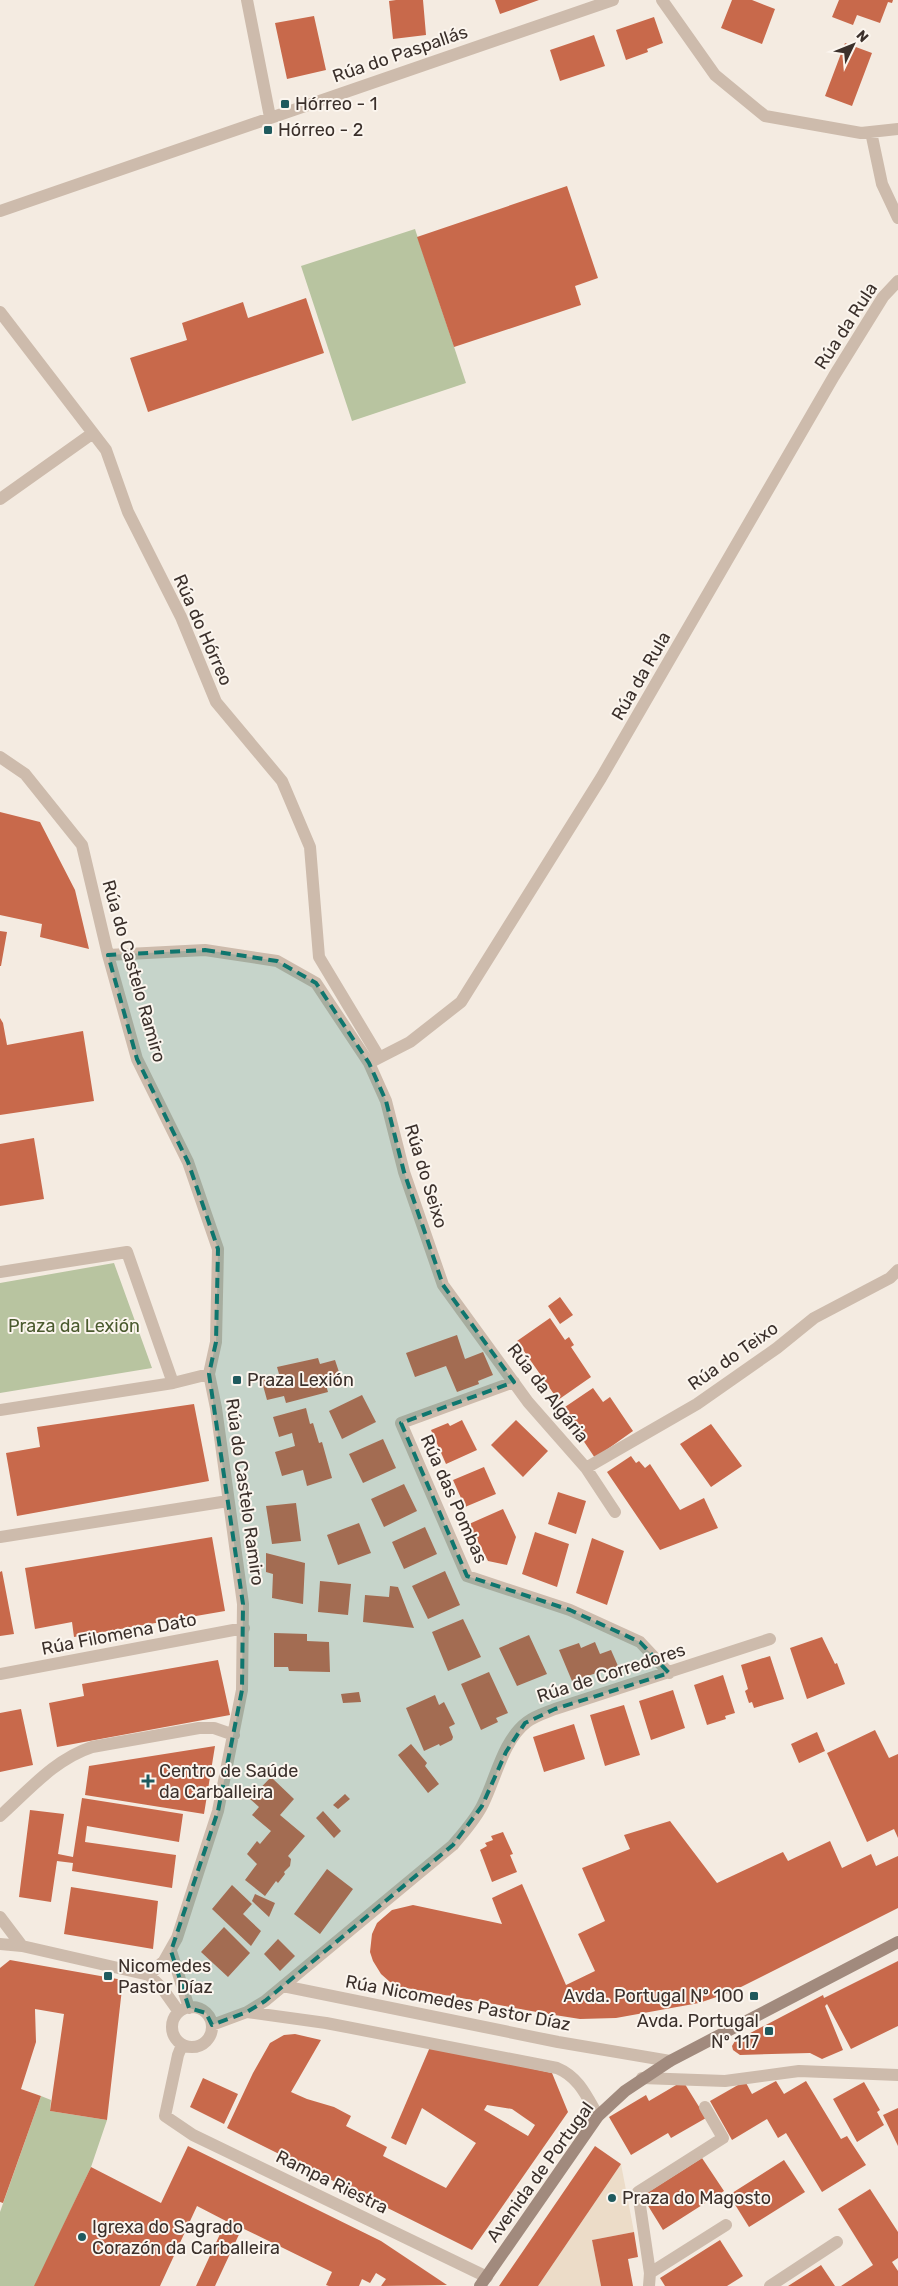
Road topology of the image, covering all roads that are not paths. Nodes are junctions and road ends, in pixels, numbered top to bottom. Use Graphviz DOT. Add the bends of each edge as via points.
graph roads {
  1 [pos="247,0"];
  2 [pos="613,0"];
  3 [pos="662,0"];
  4 [pos="270,117"];
  5 [pos="898,129"];
  6 [pos="871,132"];
  7 [pos="0,211"];
  8 [pos="898,218"];
  9 [pos="898,281"];
  10 [pos="0,312"];
  11 [pos="93,433"];
  12 [pos="0,499"];
  13 [pos="0,757"];
  14 [pos="108,955"];
  15 [pos="330,976"];
  16 [pos="374,1060"];
  17 [pos="898,1270"];
  18 [pos="0,1272"];
  19 [pos="453,1298"];
  20 [pos="209,1374"];
  21 [pos="514,1382"];
  22 [pos="173,1383"];
  23 [pos="0,1410"];
  24 [pos="586,1468"];
  25 [pos="228,1501"];
  26 [pos="615,1512"];
  27 [pos="0,1537"];
  28 [pos="244,1628"];
  29 [pos="770,1639"];
  30 [pos="669,1673"];
  31 [pos="0,1674"];
  32 [pos="234,1735"];
  33 [pos="0,1816"];
  34 [pos="0,1917"];
  35 [pos="898,1942"];
  36 [pos="0,1944"];
  37 [pos="22,1946"];
  38 [pos="171,1951"];
  39 [pos="149,1975"];
  40 [pos="283,1986"];
  41 [pos="184,2010"];
  42 [pos="247,2012"];
  43 [pos="212,2025"];
  44 [pos="182,2045"];
  45 [pos="670,2061"];
  46 [pos="898,2075"];
  47 [pos="642,2078"];
  48 [pos="705,2107"];
  49 [pos="598,2116"];
  50 [pos="726,2226"];
  51 [pos="837,2242"];
  52 [pos="650,2272"];
  53 [pos="484,2281"];
  54 [pos="649,2286"];
  55 [pos="770,2286"];
  1 -- 4 [label="street"];
  2 -- 4 [label="street, Rúa do Paspallás"];
  3 -- 6 [label="street" via="715,75 765,116"];
  4 -- 7 [label="street, Rúa do Paspallás"];
  5 -- 6 [label="street"];
  6 -- 8 [label="street" via="882,184"];
  9 -- 16 [label="street, Rúa da Rula" via="883,297 834,376 601,778 461,1002 410,1042"];
  10 -- 11 [label="street, Rúa do Hórreo"];
  11 -- 12 [label="street"];
  11 -- 15 [label="street, Rúa do Hórreo" via="106,450 128,512 181,617 216,702 282,781 310,846 319,956"];
  13 -- 14 [label="street, Rúa do Castelo Ramiro" via="25,774 82,845"];
  14 -- 16 [label="street, Rúa do Seixo" via="205,950 277,961 316,983"];
  14 -- 20 [label="street, Rúa do Castelo Ramiro" via="138,1059 188,1162 218,1249 216,1342"];
  15 -- 16 [label="street, Rúa do Seixo"];
  16 -- 19 [label="street, Rúa do Seixo" via="404,1172 443,1286"];
  17 -- 24 [label="street, Rúa do Teixo" via="890,1278 814,1318 697,1404"];
  18 -- 22 [label="street" via="127,1252"];
  19 -- 21 [label="street, Rúa da Algária"];
  20 -- 22 [label="street"];
  20 -- 25 [label="street, Rúa do Castelo Ramiro"];
  21 -- 24 [label="street, Rúa da Algária"];
  21 -- 30 [label="street, Rúa das Pombas" via="401,1423 467,1576 570,1610 640,1642"];
  22 -- 23 [label="street"];
  24 -- 26 [label="street, Rúa da Algária"];
  25 -- 27 [label="street"];
  25 -- 28 [label="street, Rúa do Castelo Ramiro"];
  28 -- 31 [label="street, Rúa Filomena Dato"];
  28 -- 32 [label="street, Rúa do Castelo Ramiro" via="242,1690"];
  29 -- 30 [label="street, Rúa de Corredores"];
  30 -- 40 [label="street, Rúa de Corredores" via="548,1711 525,1723 516,1732 482,1806 453,1845"];
  32 -- 33 [label="street" via="214,1728 200,1728 77,1752 63,1760"];
  32 -- 38 [label="street, Rúa do Castelo Ramiro" via="218,1811"];
  34 -- 37 [label="street"];
  35 -- 45 [label="street, Avenida de Portugal"];
  36 -- 37 [label="street"];
  37 -- 39 [label="street"];
  38 -- 39 [label="street"];
  38 -- 41 [label="street"];
  39 -- 41 [label="street"];
  40 -- 42 [label="street"];
  40 -- 45 [label="street, Rúa Nicomedes Pastor Díaz" via="558,2042"];
  41 -- 43 [label="street" via="195,2008 206,2013"];
  41 -- 44 [label="street" via="172,2023 174,2036"];
  42 -- 43 [label="street"];
  42 -- 49 [label="street" via="326,2022 557,2068 568,2072 579,2083"];
  43 -- 44 [label="street" via="206,2042 194,2047"];
  44 -- 53 [label="street, Rampa Riestra" via="165,2116 193,2135"];
  45 -- 47 [label="street, Avenida de Portugal"];
  46 -- 47 [label="street" via="799,2072 725,2081"];
  47 -- 49 [label="street, Avenida de Portugal"];
  48 -- 52 [label="street" via="723,2138 638,2192"];
  49 -- 53 [label="street, Avenida de Portugal"];
  50 -- 52 [label="street"];
  51 -- 55 [label="street"];
  52 -- 54 [label="street"];
}
